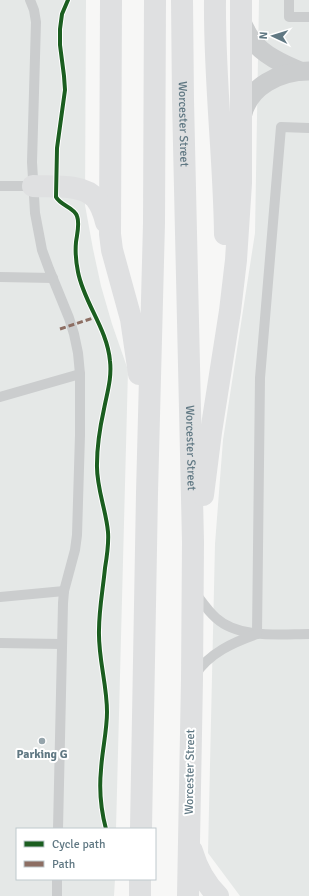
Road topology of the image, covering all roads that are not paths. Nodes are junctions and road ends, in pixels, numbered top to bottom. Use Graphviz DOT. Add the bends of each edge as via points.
graph roads {
  1 [pos="30,0"];
  2 [pos="111,0"];
  3 [pos="155,0"];
  4 [pos="182,0"];
  5 [pos="215,0"];
  6 [pos="289,0"];
  7 [pos="241,10"];
  8 [pos="309,17"];
  9 [pos="304,71"];
  10 [pos="241,122"];
  11 [pos="309,128"];
  12 [pos="0,186"];
  13 [pos="33,186"];
  14 [pos="112,250"];
  15 [pos="0,277"];
  16 [pos="53,278"];
  17 [pos="80,374"];
  18 [pos="220,377"];
  19 [pos="0,397"];
  20 [pos="146,493"];
  21 [pos="192,588"];
  22 [pos="64,591"];
  23 [pos="0,597"];
  24 [pos="257,634"];
  25 [pos="309,634"];
  26 [pos="0,643"];
  27 [pos="62,644"];
  28 [pos="192,679"];
  29 [pos="58,828"];
  30 [pos="141,828"];
  31 [pos="189,834"];
  32 [pos="57,880"];
  33 [pos="57,896"];
  34 [pos="188,896"];
  35 [pos="218,896"];
  1 -- 13 [label="lane" via="36,22"];
  2 -- 14 [label="highway" via="109,217"];
  3 -- 20 [label="highway" via="154,223"];
  4 -- 21 [label="highway, Worcester Street"];
  5 -- 18 [label="highway" via="225,253"];
  6 -- 8 [label="lane" via="289,17"];
  7 -- 9 [label="street" via="252,40 262,50 280,62"];
  7 -- 10 [label="highway"];
  9 -- 10 [label="street" via="282,76 259,88 246,103"];
  10 -- 18 [label="highway" via="241,183 236,260"];
  11 -- 24 [label="lane" via="281,127 260,372"];
  12 -- 13 [label="lane"];
  13 -- 14 [label="highway" via="76,188 92,194 103,211"];
  13 -- 16 [label="lane" via="40,241"];
  14 -- 20 [label="highway" via="136,348 143,404"];
  15 -- 16 [label="lane"];
  16 -- 17 [label="lane" via="72,330"];
  17 -- 19 [label="lane"];
  17 -- 22 [label="lane" via="77,535"];
  18 -- 21 [label="highway"];
  20 -- 30 [label="highway"];
  21 -- 24 [label="lane" via="208,610 221,622"];
  21 -- 28 [label="highway, Worcester Street"];
  22 -- 23 [label="lane"];
  22 -- 27 [label="lane"];
  24 -- 25 [label="lane"];
  24 -- 28 [label="lane" via="211,657"];
  26 -- 27 [label="lane"];
  27 -- 29 [label="lane"];
  28 -- 31 [label="highway, Worcester Street"];
  31 -- 34 [label="highway, Worcester Street"];
  31 -- 35 [label="highway" via="200,872"];
  32 -- 33 [label="lane"];
}
